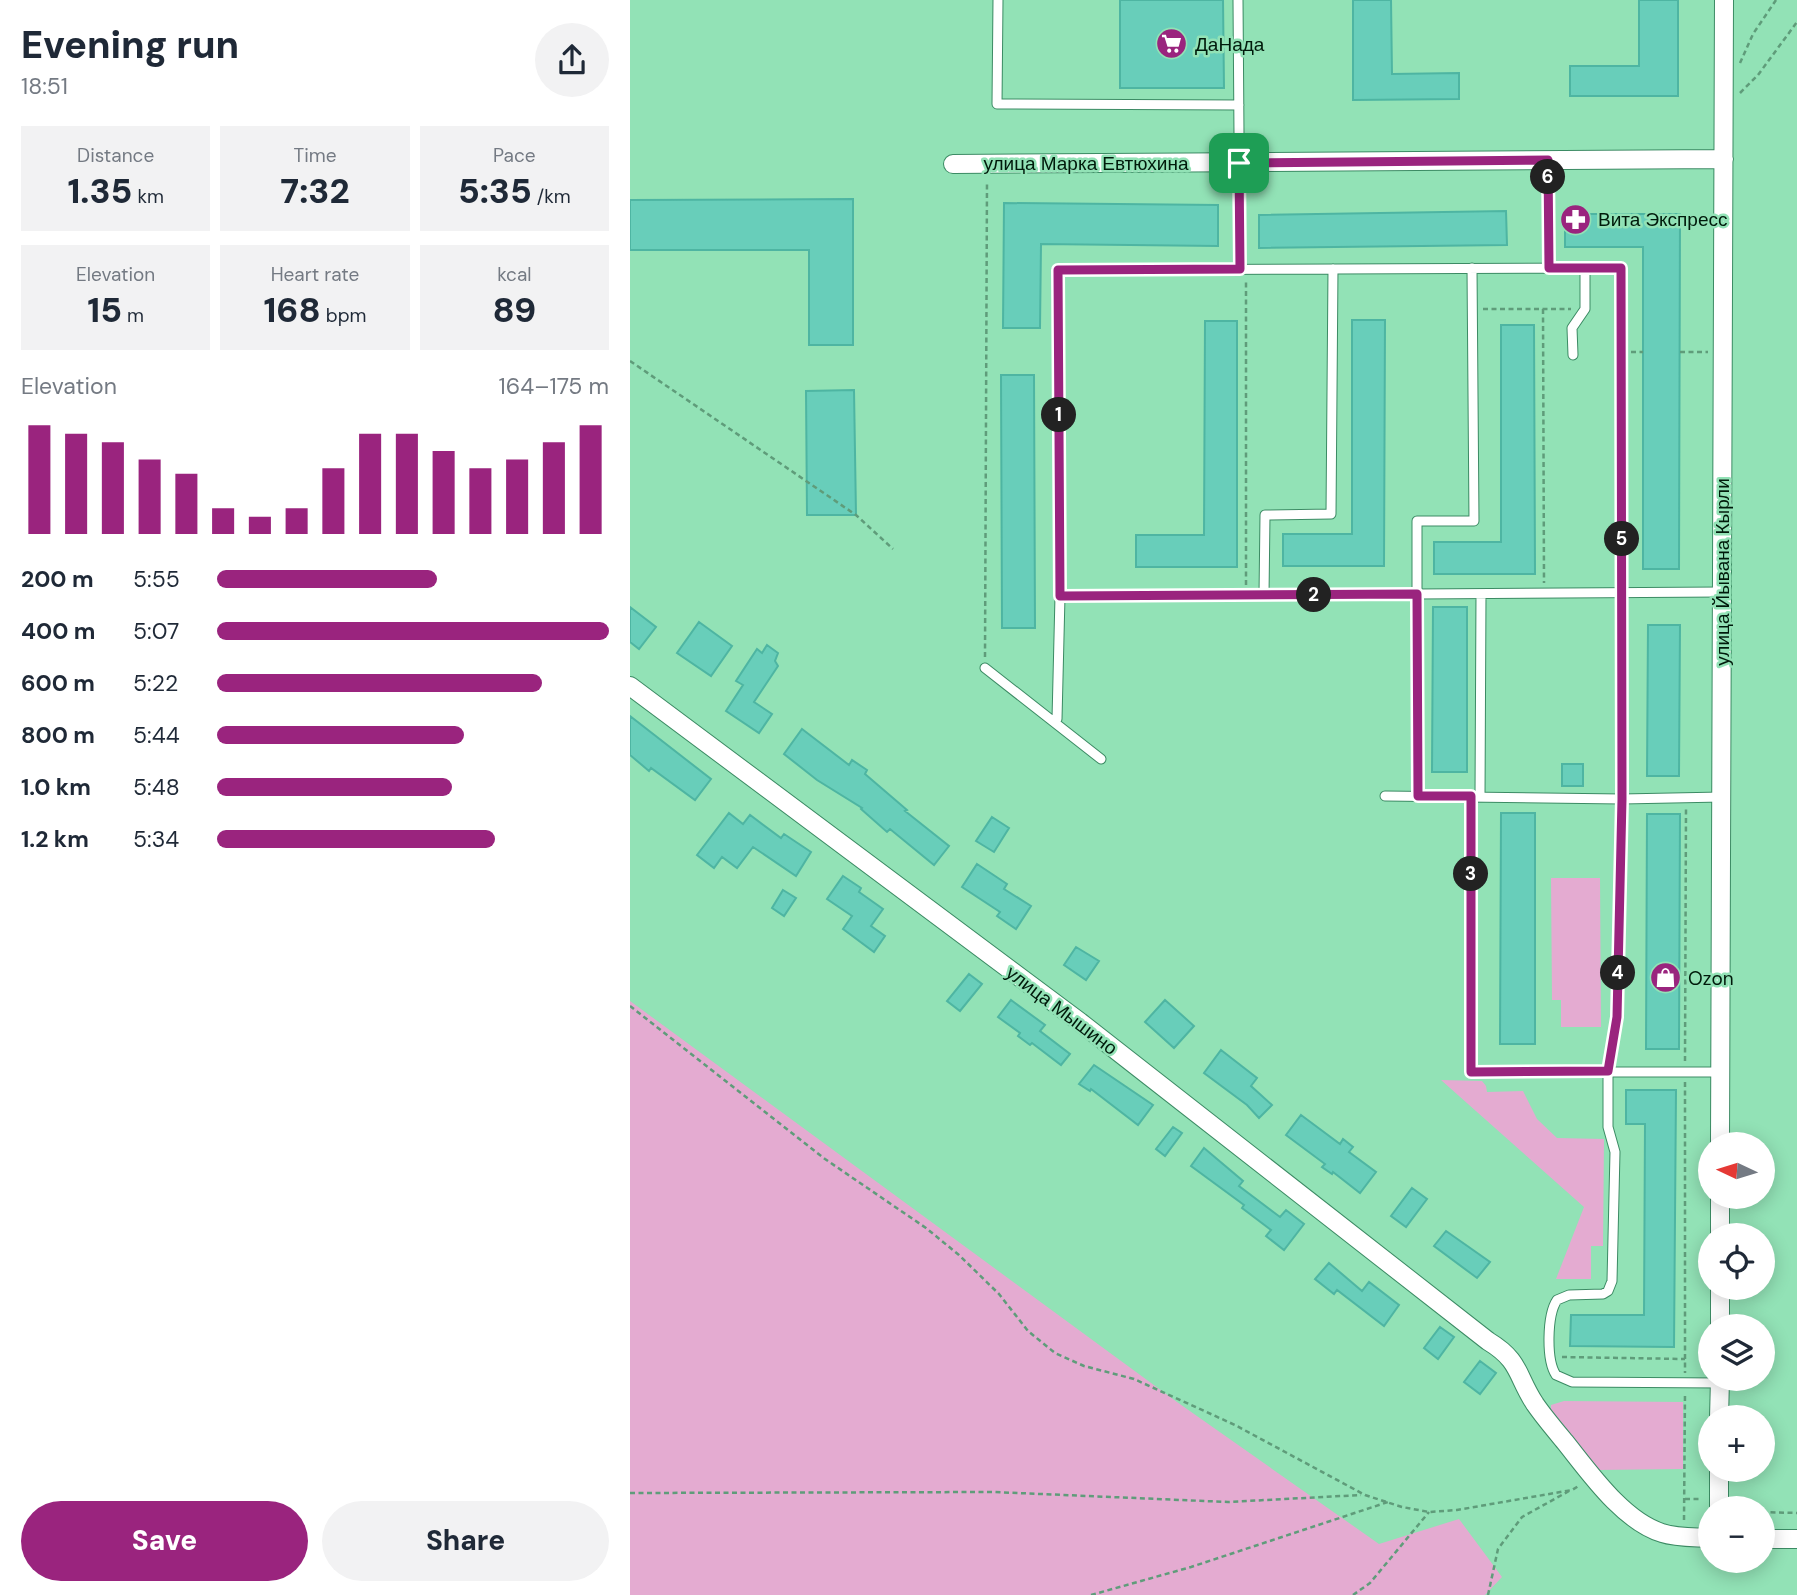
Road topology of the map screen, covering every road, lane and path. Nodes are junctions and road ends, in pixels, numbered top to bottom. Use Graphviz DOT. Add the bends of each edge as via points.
graph roads {
  1 [pos="998,0"];
  2 [pos="1238,0"];
  3 [pos="1724,0"];
  4 [pos="1776,0"];
  5 [pos="1797,22"];
  6 [pos="1737,68"];
  7 [pos="1738,95"];
  8 [pos="1239,106"];
  9 [pos="1724,159"];
  10 [pos="1548,160"];
  11 [pos="1239,163"];
  12 [pos="953,164"];
  13 [pos="987,164"];
  14 [pos="1472,268"];
  15 [pos="1549,268"];
  16 [pos="1585,268"];
  17 [pos="1243,269"];
  18 [pos="1333,269"];
  19 [pos="1473,309"];
  20 [pos="1543,309"];
  21 [pos="1585,309"];
  22 [pos="1680,352"];
  23 [pos="1723,352"];
  24 [pos="1573,355"];
  25 [pos="630,361"];
  26 [pos="893,549"];
  27 [pos="1722,592"];
  28 [pos="1544,593"];
  29 [pos="1622,593"];
  30 [pos="1417,594"];
  31 [pos="1481,594"];
  32 [pos="1246,595"];
  33 [pos="1264,595"];
  34 [pos="1060,596"];
  35 [pos="985,668"];
  36 [pos="630,686"];
  37 [pos="1057,719"];
  38 [pos="1101,759"];
  39 [pos="1385,796"];
  40 [pos="1418,796"];
  41 [pos="1476,796"];
  42 [pos="1722,797"];
  43 [pos="1686,798"];
  44 [pos="1622,799"];
  45 [pos="630,1006"];
  46 [pos="1608,1071"];
  47 [pos="1685,1071"];
  48 [pos="1721,1072"];
  49 [pos="1720,1132"];
  50 [pos="1550,1357"];
  51 [pos="1685,1359"];
  52 [pos="1698,1382"];
  53 [pos="1685,1383"];
  54 [pos="1594,1478"];
  55 [pos="1572,1490"];
  56 [pos="630,1493"];
  57 [pos="1365,1494"];
  58 [pos="1388,1503"];
  59 [pos="1429,1512"];
  60 [pos="1775,1512"];
  61 [pos="1797,1513"];
  62 [pos="1684,1537"];
  63 [pos="1698,1538"];
  64 [pos="1775,1539"];
  65 [pos="1797,1539"];
  66 [pos="1091,1595"];
  67 [pos="1353,1595"];
  68 [pos="1488,1595"];
  1 -- 8 [label="lane" via="997,104"];
  2 -- 8 [label="lane"];
  3 -- 9 [label="street, улица Йывана Кырли"];
  4 -- 6 [label="path"];
  5 -- 7 [label="path"];
  8 -- 11 [label="lane"];
  9 -- 10 [label="street, улица Марка Евтюхина"];
  9 -- 23 [label="street, улица Йывана Кырли"];
  10 -- 11 [label="street, улица Марка Евтюхина"];
  10 -- 15 [label="lane"];
  11 -- 13 [label="street, улица Марка Евтюхина"];
  11 -- 17 [label="lane"];
  12 -- 13 [label="street, улица Марка Евтюхина"];
  13 -- 35 [label="path"];
  14 -- 15 [label="lane"];
  14 -- 18 [label="lane"];
  14 -- 19 [label="lane"];
  15 -- 16 [label="lane"];
  16 -- 21 [label="lane"];
  16 -- 29 [label="lane" via="1621,268"];
  17 -- 18 [label="lane"];
  17 -- 32 [label="path"];
  17 -- 34 [label="lane" via="1058,270"];
  18 -- 33 [label="lane" via="1331,514 1265,515"];
  19 -- 20 [label="path"];
  19 -- 30 [label="lane" via="1474,521 1417,522"];
  20 -- 21 [label="path"];
  20 -- 28 [label="path"];
  21 -- 24 [label="lane" via="1572,328"];
  22 -- 23 [label="path"];
  23 -- 27 [label="street, улица Йывана Кырли"];
  25 -- 26 [label="path" via="856,515"];
  27 -- 29 [label="lane"];
  27 -- 42 [label="street, улица Йывана Кырли"];
  28 -- 29 [label="lane"];
  28 -- 31 [label="lane"];
  29 -- 44 [label="lane"];
  30 -- 31 [label="lane"];
  30 -- 33 [label="lane"];
  30 -- 40 [label="path"];
  31 -- 41 [label="lane"];
  32 -- 33 [label="lane"];
  32 -- 34 [label="lane"];
  34 -- 37 [label="lane"];
  35 -- 38 [label="lane"];
  36 -- 54 [label="street, улица Мышино" via="1080,1022 1509,1355 1535,1404"];
  39 -- 40 [label="lane"];
  40 -- 41 [label="lane"];
  41 -- 44 [label="lane"];
  41 -- 46 [label="lane" via="1471,1072"];
  42 -- 43 [label="lane"];
  42 -- 48 [label="street, улица Йывана Кырли"];
  43 -- 44 [label="lane"];
  43 -- 47 [label="path"];
  44 -- 46 [label="lane" via="1617,1017"];
  45 -- 57 [label="path" via="825,1159 926,1228 1055,1353 1134,1379 1235,1425"];
  46 -- 47 [label="lane"];
  46 -- 50 [label="lane" via="1608,1127 1615,1152 1612,1281 1603,1294 1569,1295 1558,1300 1551,1313"];
  47 -- 48 [label="lane"];
  47 -- 51 [label="path"];
  48 -- 49 [label="street, улица Йывана Кырли"];
  50 -- 51 [label="path"];
  50 -- 53 [label="lane" via="1553,1370 1567,1381"];
  51 -- 53 [label="path"];
  52 -- 53 [label="lane"];
  53 -- 62 [label="path"];
  54 -- 55 [label="path"];
  54 -- 62 [label="street, улица Мышино" via="1636,1519 1660,1533"];
  55 -- 59 [label="path"];
  55 -- 68 [label="path" via="1522,1517 1498,1549"];
  56 -- 57 [label="path" via="994,1492 1228,1503"];
  57 -- 58 [label="path"];
  58 -- 59 [label="path"];
  58 -- 66 [label="path"];
  59 -- 67 [label="path" via="1370,1584"];
  60 -- 61 [label="path"];
  62 -- 63 [label="street, улица Мышино"];
  64 -- 65 [label="street"];
}
